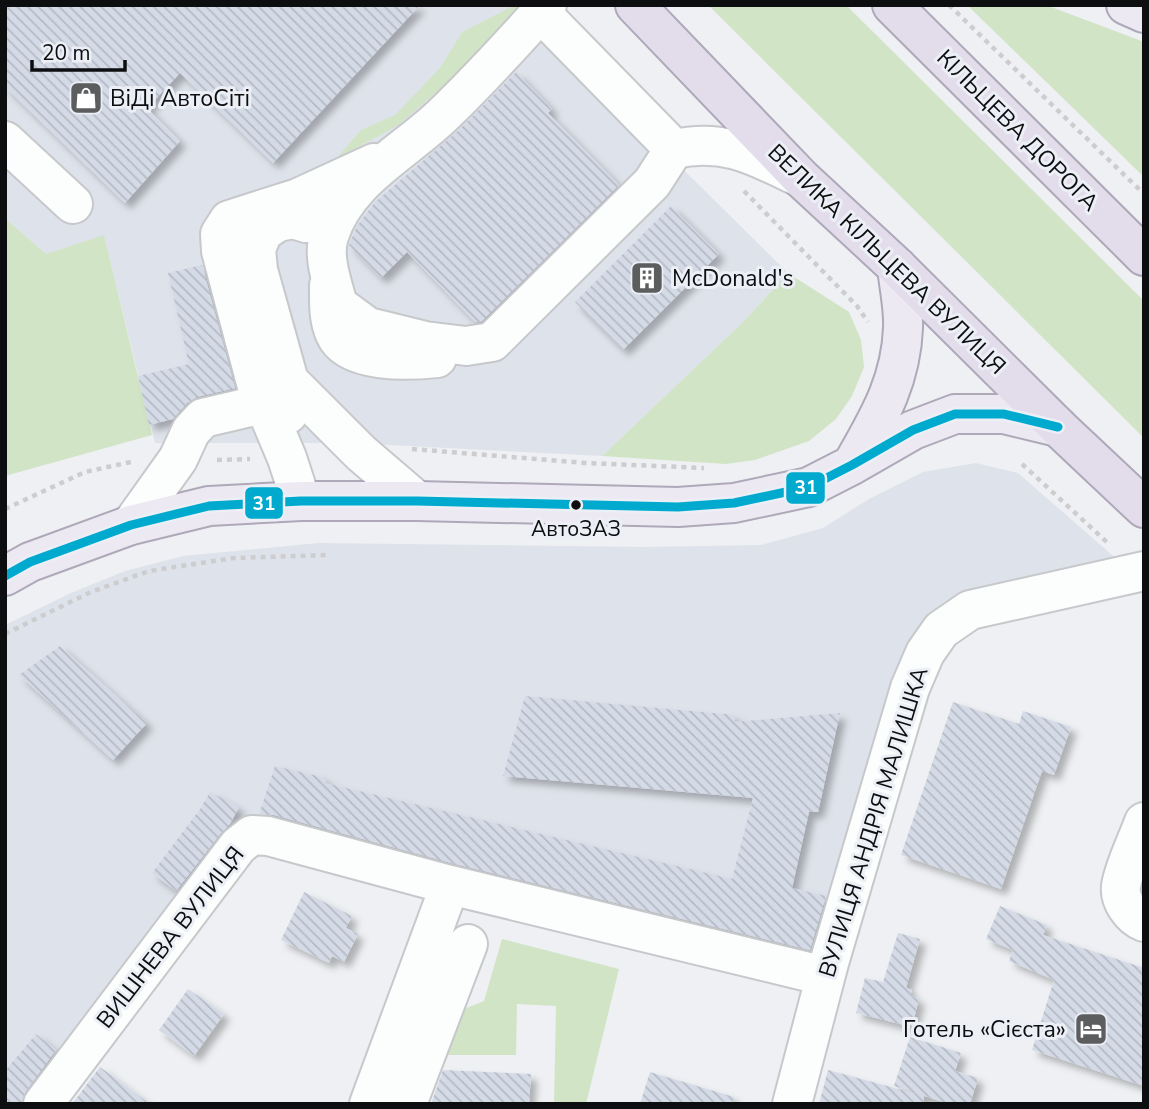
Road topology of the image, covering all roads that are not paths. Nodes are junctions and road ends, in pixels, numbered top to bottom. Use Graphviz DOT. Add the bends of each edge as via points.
graph roads {
  1 [pos="635,5"];
  2 [pos="892,5"];
  3 [pos="1126,5"];
  4 [pos="544,9"];
  5 [pos="1144,13"];
  6 [pos="5,141"];
  7 [pos="411,143"];
  8 [pos="674,149"];
  9 [pos="802,178"];
  10 [pos="73,204"];
  11 [pos="328,250"];
  12 [pos="1144,256"];
  13 [pos="897,267"];
  14 [pos="260,398"];
  15 [pos="1058,427"];
  16 [pos="344,441"];
  17 [pos="852,466"];
  18 [pos="301,501"];
  19 [pos="417,501"];
  20 [pos="1144,508"];
  21 [pos="131,525"];
  22 [pos="1130,561"];
  23 [pos="5,576"];
  24 [pos="1144,822"];
  25 [pos="450,885"];
  26 [pos="1144,922"];
  27 [pos="468,944"];
  28 [pos="825,976"];
  29 [pos="388,1103"];
  30 [pos="43,1104"];
  31 [pos="793,1104"];
  1 -- 9 [label="highway, ВЕЛИКА КІЛЬЦЕВА ВУЛИЦЯ"];
  2 -- 12 [label="highway, КІЛЬЦЕВА ДОРОГА"];
  3 -- 5 [label="main road"];
  4 -- 7 [label="street"];
  4 -- 8 [label="street"];
  6 -- 10 [label="street"];
  7 -- 11 [label="street" via="359,184 342,209"];
  7 -- 14 [label="street" via="298,198 229,220 220,234"];
  8 -- 9 [label="street" via="698,144 750,153"];
  8 -- 11 [label="street" via="652,183 492,342 466,346 439,343 368,327 338,305"];
  9 -- 13 [label="highway, ВЕЛИКА КІЛЬЦЕВА ВУЛИЦЯ"];
  11 -- 16 [label="street" via="308,224 293,219 278,222 263,232 256,249 257,270 289,381"];
  13 -- 15 [label="highway, ВЕЛИКА КІЛЬЦЕВА ВУЛИЦЯ"];
  13 -- 17 [label="main road" via="904,326 898,368 889,398"];
  14 -- 16 [label="street" via="281,395"];
  14 -- 18 [label="street"];
  14 -- 21 [label="street" via="200,404 183,427 178,459"];
  15 -- 17 [label="main road" via="1004,414 955,414 913,430"];
  15 -- 20 [label="highway, ВЕЛИКА КІЛЬЦЕВА ВУЛИЦЯ"];
  16 -- 19 [label="street"];
  17 -- 19 [label="main road" via="809,487 734,503 678,507"];
  18 -- 19 [label="main road"];
  18 -- 21 [label="main road" via="209,506"];
  21 -- 23 [label="main road" via="30,562"];
  22 -- 28 [label="street, ВУЛИЦЯ АНДРІЯ МАЛИШКА" via="970,610 941,630 910,688"];
  24 -- 26 [label="street" via="1120,888 1125,905"];
  25 -- 28 [label="street"];
  25 -- 29 [label="street"];
  25 -- 30 [label="street, ВИШНЕВА ВУЛИЦЯ" via="268,835 252,835 238,846"];
  27 -- 29 [label="street"];
  28 -- 31 [label="street, ВУЛИЦЯ АНДРІЯ МАЛИШКА"];
}
